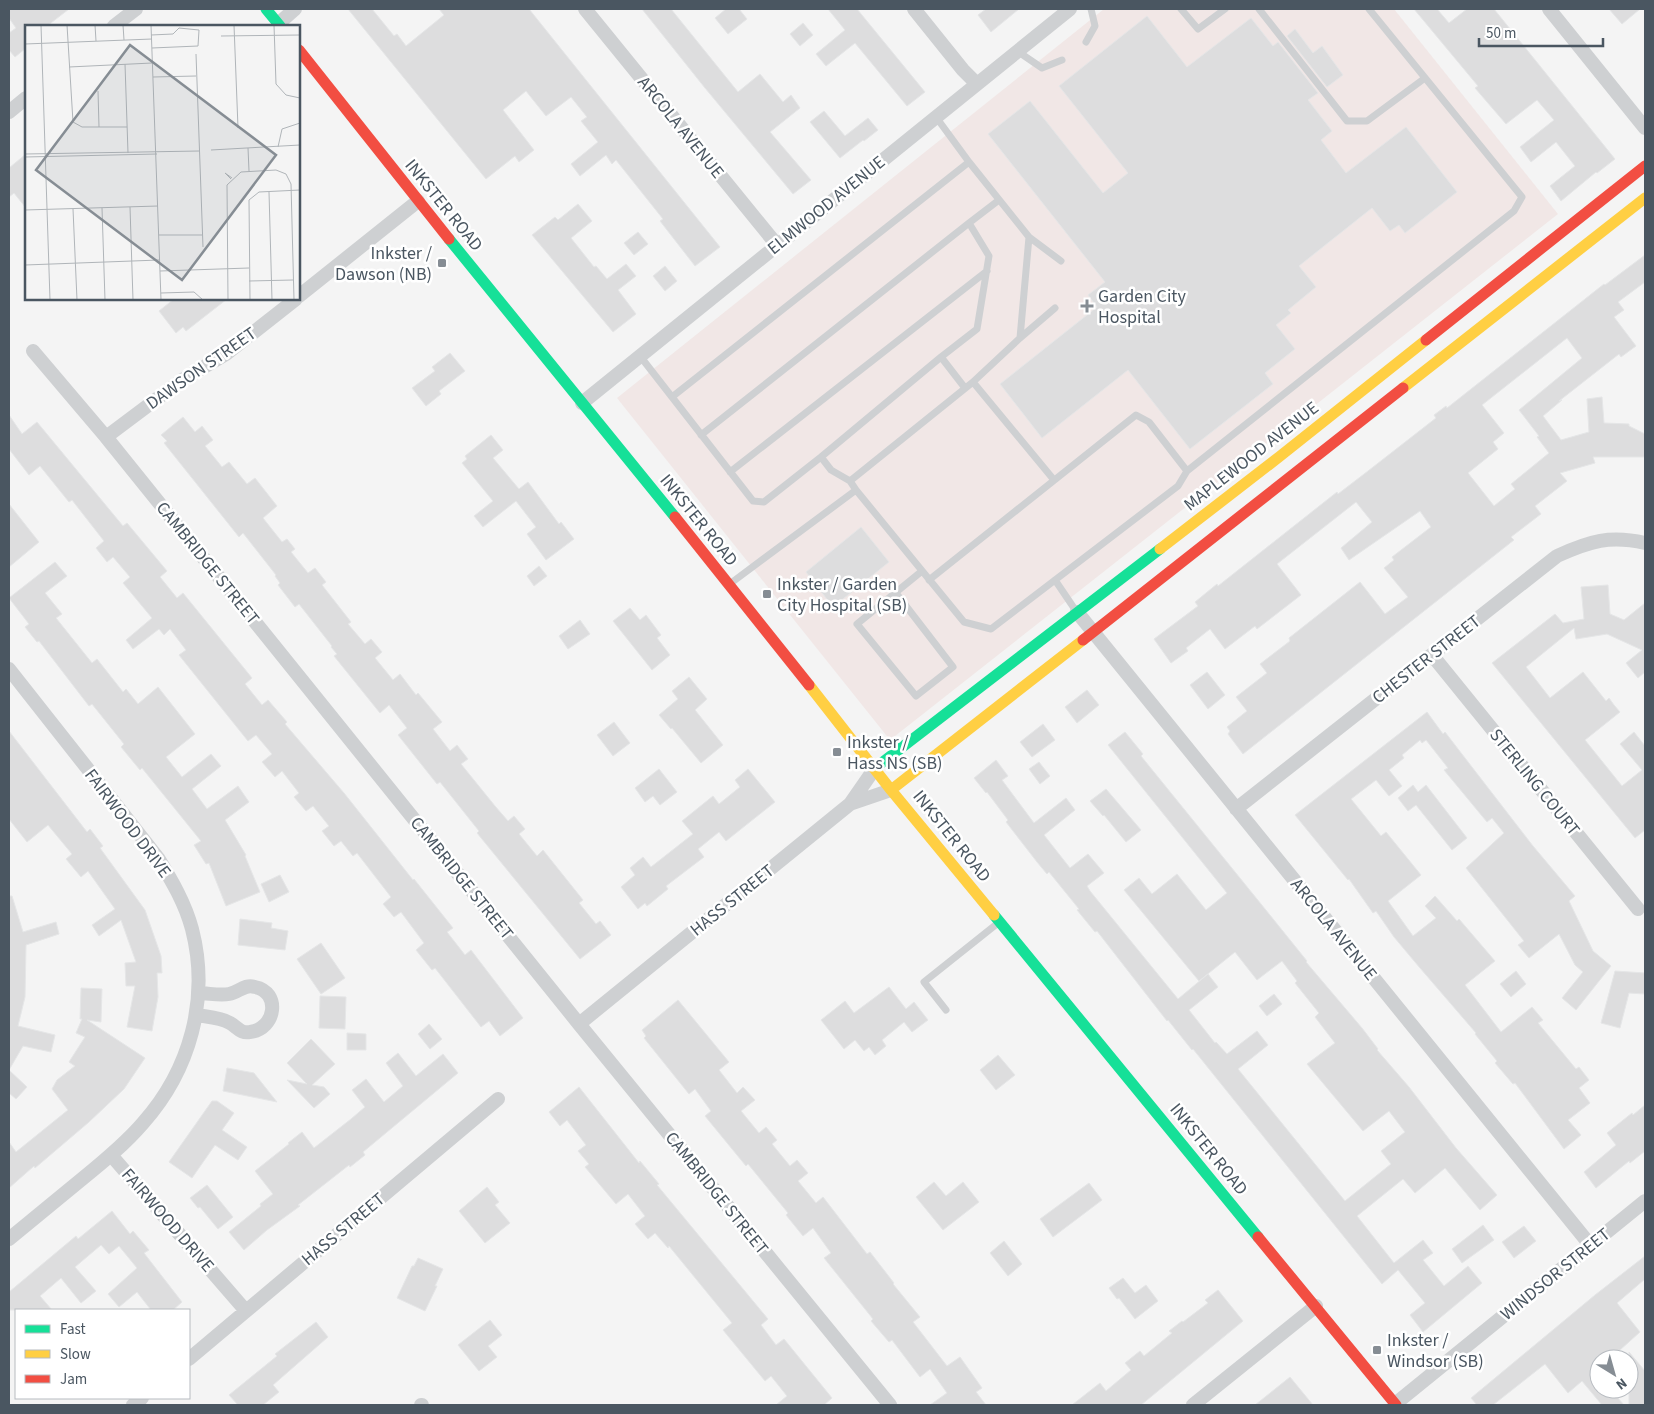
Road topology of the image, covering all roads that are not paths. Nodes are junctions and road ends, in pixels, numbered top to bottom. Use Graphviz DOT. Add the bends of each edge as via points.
graph roads {
  1 [pos="136,9"];
  2 [pos="266,9"];
  3 [pos="295,9"];
  4 [pos="585,9"];
  5 [pos="914,9"];
  6 [pos="1070,9"];
  7 [pos="1091,9"];
  8 [pos="1181,9"];
  9 [pos="1225,9"];
  10 [pos="1260,9"];
  11 [pos="1369,9"];
  12 [pos="1549,9"];
  13 [pos="115,25"];
  14 [pos="279,25"];
  15 [pos="1086,42"];
  16 [pos="300,51"];
  17 [pos="1017,51"];
  18 [pos="1062,60"];
  19 [pos="1425,78"];
  20 [pos="977,84"];
  21 [pos="25,99"];
  22 [pos="9,112"];
  23 [pos="936,116"];
  24 [pos="1645,128"];
  25 [pos="970,162"];
  26 [pos="1645,166"];
  27 [pos="1645,198"];
  28 [pos="999,200"];
  29 [pos="418,201"];
  30 [pos="969,223"];
  31 [pos="1029,237"];
  32 [pos="777,245"];
  33 [pos="1061,260"];
  34 [pos="987,271"];
  35 [pos="300,295"];
  36 [pos="1480,299"];
  37 [pos="295,300"];
  38 [pos="1054,308"];
  39 [pos="1494,316"];
  40 [pos="1020,338"];
  41 [pos="33,351"];
  42 [pos="640,356"];
  43 [pos="941,358"];
  44 [pos="973,382"];
  45 [pos="965,388"];
  46 [pos="672,398"];
  47 [pos="582,403"];
  48 [pos="701,435"];
  49 [pos="106,437"];
  50 [pos="821,457"];
  51 [pos="1279,457"];
  52 [pos="1187,471"];
  53 [pos="730,472"];
  54 [pos="1293,473"];
  55 [pos="1054,480"];
  56 [pos="850,481"];
  57 [pos="856,490"];
  58 [pos="1645,544"];
  59 [pos="922,571"];
  60 [pos="930,580"];
  61 [pos="1055,580"];
  62 [pos="729,584"];
  63 [pos="896,593"];
  64 [pos="1077,612"];
  65 [pos="1092,631"];
  66 [pos="1432,655"];
  67 [pos="9,669"];
  68 [pos="875,768"];
  69 [pos="892,790"];
  70 [pos="850,804"];
  71 [pos="1236,809"];
  72 [pos="1638,909"];
  73 [pos="1000,922"];
  74 [pos="198,993"];
  75 [pos="946,1010"];
  76 [pos="196,1015"];
  77 [pos="579,1024"];
  78 [pos="498,1099"];
  79 [pos="112,1155"];
  80 [pos="1645,1201"];
  81 [pos="9,1239"];
  82 [pos="1591,1246"];
  83 [pos="1316,1306"];
  84 [pos="246,1311"];
  85 [pos="190,1358"];
  86 [pos="890,1405"];
  87 [pos="1193,1405"];
  88 [pos="1396,1405"];
  1 -- 13 [label="street"];
  2 -- 14 [label="street"];
  3 -- 14 [label="street"];
  4 -- 32 [label="street, ARCOLA AVENUE"];
  5 -- 20 [label="street"];
  6 -- 17 [label="street, ELMWOOD AVENUE"];
  7 -- 15 [label="lane" via="1095,26"];
  8 -- 9 [label="lane" via="1198,29"];
  10 -- 19 [label="lane" via="1347,121 1367,121"];
  11 -- 19 [label="lane"];
  12 -- 24 [label="street"];
  16 -- 29 [label="street, INKSTER ROAD"];
  17 -- 18 [label="lane" via="1042,68"];
  17 -- 20 [label="street, ELMWOOD AVENUE"];
  19 -- 52 [label="lane" via="1522,197 1514,211"];
  20 -- 23 [label="street, ELMWOOD AVENUE"];
  21 -- 22 [label="street"];
  23 -- 25 [label="lane"];
  23 -- 32 [label="street, ELMWOOD AVENUE"];
  25 -- 28 [label="lane"];
  25 -- 46 [label="lane"];
  26 -- 36 [label="street, MAPLEWOOD AVENUE"];
  27 -- 39 [label="street"];
  28 -- 30 [label="lane"];
  28 -- 31 [label="lane"];
  29 -- 35 [label="street"];
  29 -- 47 [label="street, INKSTER ROAD"];
  30 -- 34 [label="lane" via="989,256"];
  30 -- 48 [label="lane"];
  31 -- 33 [label="lane"];
  31 -- 40 [label="lane"];
  32 -- 42 [label="street, ELMWOOD AVENUE"];
  34 -- 43 [label="lane" via="977,328"];
  34 -- 53 [label="lane"];
  36 -- 39 [label="street"];
  36 -- 51 [label="street, MAPLEWOOD AVENUE"];
  37 -- 49 [label="street, DAWSON STREET" via="226,354 182,380"];
  38 -- 40 [label="lane"];
  39 -- 54 [label="street"];
  40 -- 44 [label="lane"];
  41 -- 49 [label="street, CAMBRIDGE STREET"];
  42 -- 46 [label="lane"];
  42 -- 47 [label="street, ELMWOOD AVENUE"];
  43 -- 45 [label="lane"];
  43 -- 50 [label="lane"];
  44 -- 45 [label="lane"];
  44 -- 55 [label="lane"];
  45 -- 56 [label="lane"];
  46 -- 48 [label="lane"];
  47 -- 62 [label="street, INKSTER ROAD"];
  48 -- 53 [label="lane"];
  49 -- 77 [label="street, CAMBRIDGE STREET"];
  50 -- 53 [label="lane" via="764,502 753,501"];
  50 -- 56 [label="lane" via="831,470"];
  51 -- 54 [label="street"];
  51 -- 64 [label="street, MAPLEWOOD AVENUE"];
  52 -- 55 [label="lane" via="1149,422 1136,415"];
  52 -- 61 [label="lane" via="1178,486"];
  54 -- 65 [label="street"];
  55 -- 60 [label="lane"];
  56 -- 57 [label="lane"];
  57 -- 59 [label="lane"];
  57 -- 62 [label="lane"];
  58 -- 66 [label="street, CHESTER STREET" via="1616,538 1598,540 1557,556"];
  59 -- 60 [label="lane"];
  59 -- 63 [label="lane"];
  60 -- 61 [label="lane" via="964,622 990,629"];
  61 -- 64 [label="lane"];
  62 -- 68 [label="street, INKSTER ROAD"];
  63 -- 63 [label="lane" via="857,624 916,696 953,667"];
  64 -- 65 [label="street, ARCOLA AVENUE"];
  64 -- 68 [label="street, MAPLEWOOD AVENUE"];
  65 -- 69 [label="street"];
  65 -- 71 [label="street, ARCOLA AVENUE"];
  66 -- 71 [label="street, CHESTER STREET"];
  66 -- 72 [label="street, STERLING COURT"];
  67 -- 74 [label="street, FAIRWOOD DRIVE" via="158,858 176,888 192,930"];
  68 -- 69 [label="street, INKSTER ROAD"];
  68 -- 70 [label="street"];
  69 -- 70 [label="street, HASS STREET"];
  69 -- 73 [label="street, INKSTER ROAD"];
  70 -- 77 [label="street, HASS STREET"];
  71 -- 82 [label="street, ARCOLA AVENUE"];
  73 -- 75 [label="lane" via="924,982"];
  73 -- 83 [label="street, INKSTER ROAD"];
  74 -- 76 [label="street, FAIRWOOD DRIVE"];
  74 -- 76 [label="street" via="230,994 248,986 256,987 268,996 273,1010 266,1024 250,1032 244,1032 223,1019"];
  76 -- 79 [label="street, FAIRWOOD DRIVE" via="183,1062 171,1086 144,1123"];
  77 -- 86 [label="street, CAMBRIDGE STREET"];
  78 -- 84 [label="street, HASS STREET"];
  79 -- 81 [label="street"];
  79 -- 84 [label="street, FAIRWOOD DRIVE"];
  80 -- 82 [label="street, WINDSOR STREET"];
  82 -- 88 [label="street, WINDSOR STREET"];
  83 -- 87 [label="street"];
  83 -- 88 [label="street, INKSTER ROAD"];
  84 -- 85 [label="street, HASS STREET"];
}
